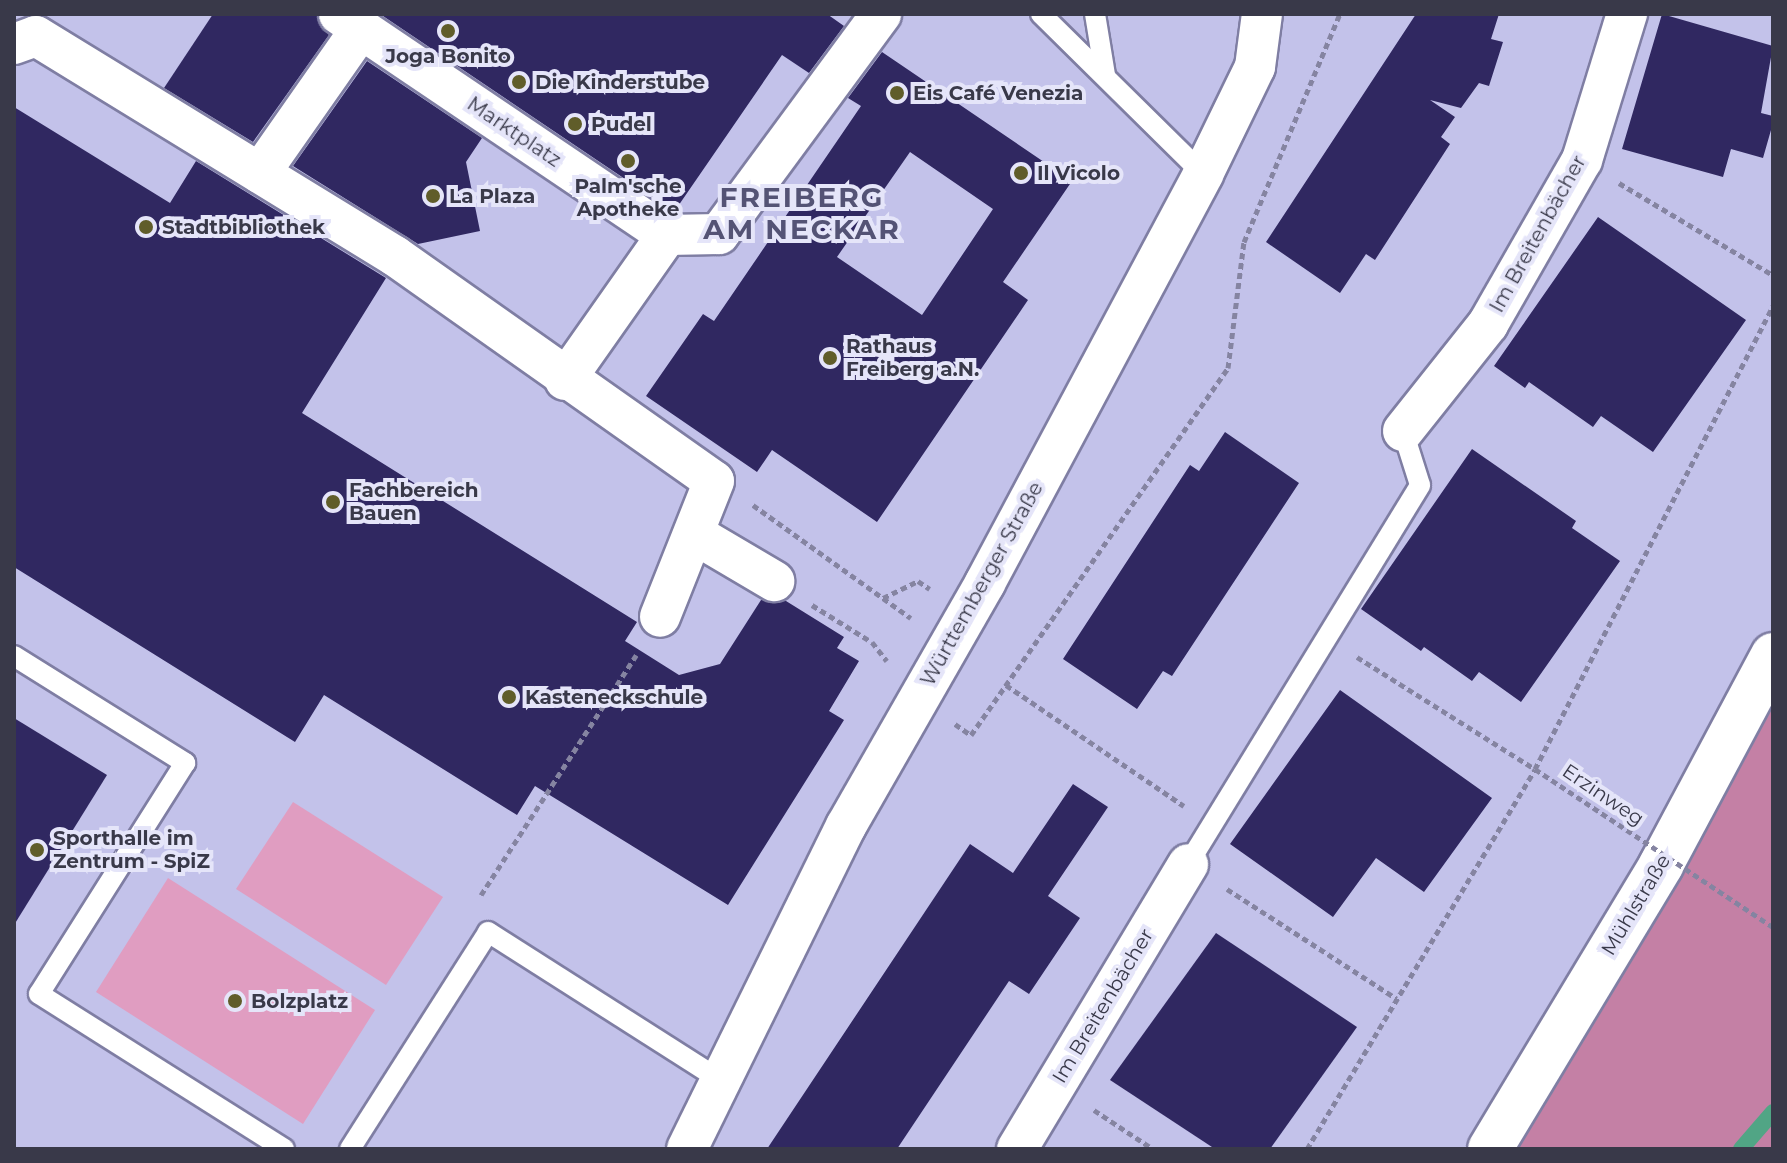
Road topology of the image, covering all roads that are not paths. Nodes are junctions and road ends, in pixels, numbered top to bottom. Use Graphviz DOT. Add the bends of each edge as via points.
graph roads {
  1 [pos="881,14"];
  2 [pos="1095,14"];
  3 [pos="1262,14"];
  4 [pos="1627,14"];
  5 [pos="1050,18"];
  6 [pos="350,22"];
  7 [pos="14,44"];
  8 [pos="1105,75"];
  9 [pos="260,173"];
  10 [pos="1203,174"];
  11 [pos="667,235"];
  12 [pos="565,380"];
  13 [pos="1403,431"];
  14 [pos="696,535"];
  15 [pos="774,581"];
  16 [pos="660,617"];
  17 [pos="1773,655"];
  18 [pos="14,656"];
  19 [pos="1188,864"];
  20 [pos="720,1080"];
  21 [pos="284,1149"];
  22 [pos="350,1149"];
  23 [pos="687,1149"];
  24 [pos="1017,1149"];
  25 [pos="1490,1149"];
  1 -- 11 [label="street" via="719,234"];
  2 -- 8 [label="lane"];
  3 -- 10 [label="street, Württemberger Straße" via="1255,67"];
  4 -- 13 [label="street, Im Breitenbächer" via="1582,160 1488,324"];
  5 -- 8 [label="lane"];
  6 -- 9 [label="street, Marktplatz"];
  6 -- 11 [label="street, Marktplatz"];
  7 -- 9 [label="street" via="36,36"];
  8 -- 10 [label="lane"];
  9 -- 12 [label="street" via="395,256"];
  10 -- 20 [label="street, Württemberger Straße" via="985,583 846,826"];
  11 -- 12 [label="street"];
  12 -- 14 [label="street" via="714,481"];
  13 -- 19 [label="lane" via="1420,485"];
  14 -- 15 [label="street"];
  14 -- 16 [label="street"];
  17 -- 25 [label="main road, Mühlstraße" via="1661,865"];
  18 -- 21 [label="lane" via="185,763 39,994"];
  19 -- 24 [label="street, Im Breitenbächer"];
  20 -- 22 [label="lane" via="488,932"];
  20 -- 23 [label="street, Württemberger Straße"];
}
